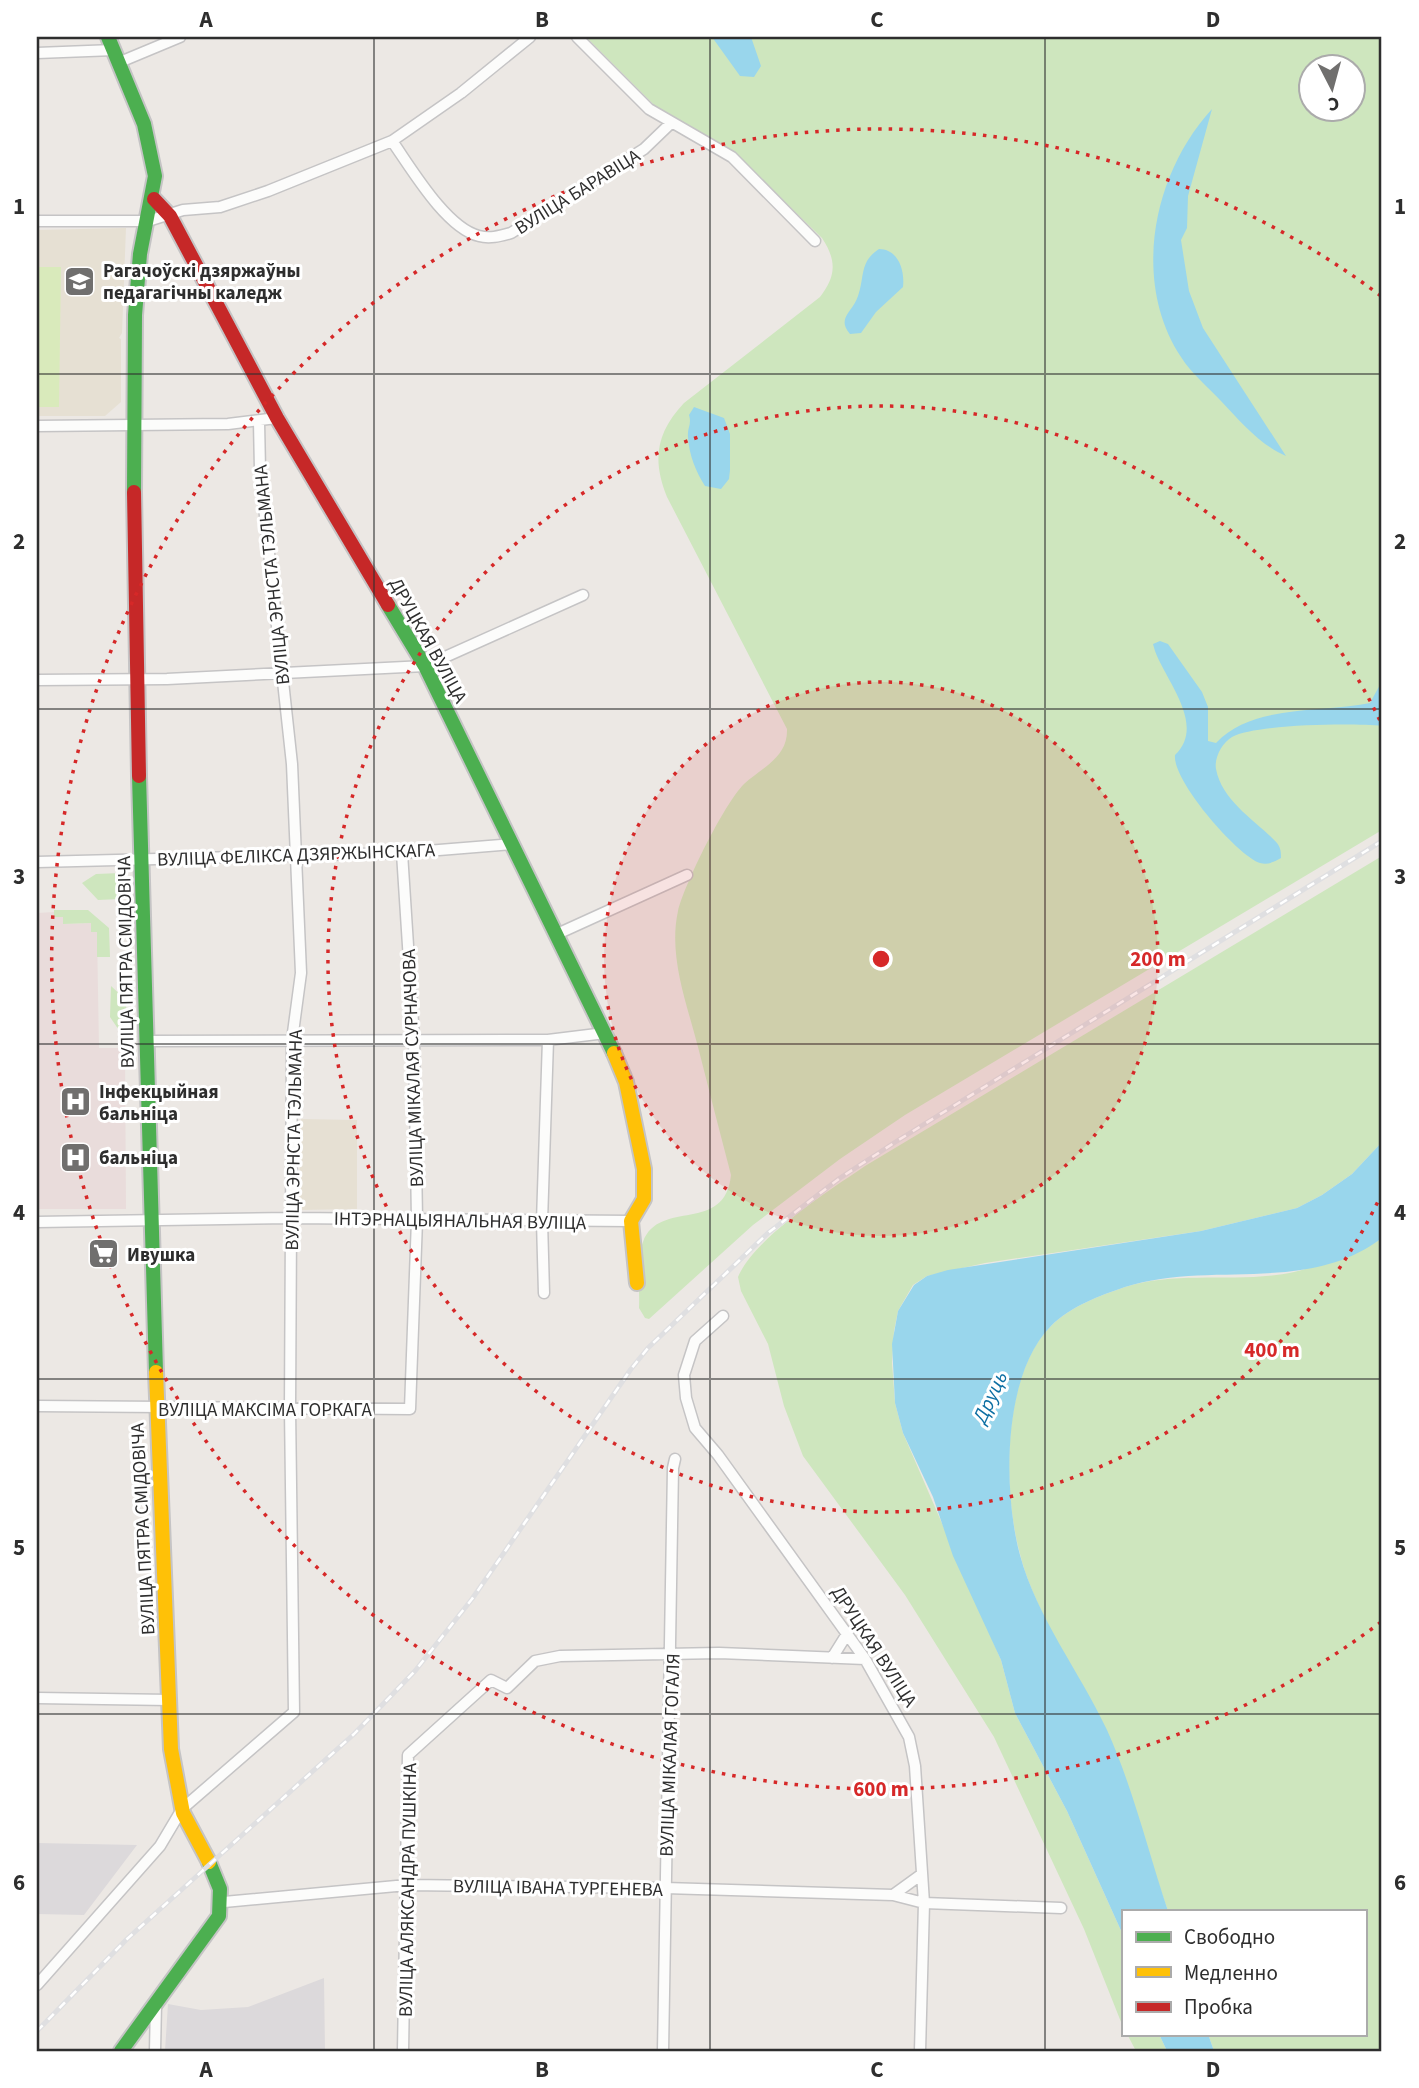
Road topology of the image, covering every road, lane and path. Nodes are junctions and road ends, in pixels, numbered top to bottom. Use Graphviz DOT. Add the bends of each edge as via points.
graph roads {
  1 [pos="180,37"];
  2 [pos="530,37"];
  3 [pos="577,37"];
  4 [pos="114,50"];
  5 [pos="37,53"];
  6 [pos="670,124"];
  7 [pos="392,141"];
  8 [pos="154,199"];
  9 [pos="170,216"];
  10 [pos="37,221"];
  11 [pos="148,221"];
  12 [pos="815,241"];
  13 [pos="277,418"];
  14 [pos="259,422"];
  15 [pos="37,426"];
  16 [pos="133,426"];
  17 [pos="583,595"];
  18 [pos="425,666"];
  19 [pos="280,675"];
  20 [pos="37,680"];
  21 [pos="135,680"];
  22 [pos="513,844"];
  23 [pos="295,853"];
  24 [pos="402,853"];
  25 [pos="141,860"];
  26 [pos="37,862"];
  27 [pos="687,875"];
  28 [pos="555,935"];
  29 [pos="605,1033"];
  30 [pos="414,1038"];
  31 [pos="548,1040"];
  32 [pos="146,1041"];
  33 [pos="292,1041"];
  34 [pos="291,1218"];
  35 [pos="149,1220"];
  36 [pos="417,1220"];
  37 [pos="542,1221"];
  38 [pos="631,1221"];
  39 [pos="37,1222"];
  40 [pos="637,1283"];
  41 [pos="544,1293"];
  42 [pos="723,1316"];
  43 [pos="37,1406"];
  44 [pos="155,1408"];
  45 [pos="290,1409"];
  46 [pos="410,1409"];
  47 [pos="675,1460"];
  48 [pos="847,1634"];
  49 [pos="672,1654"];
  50 [pos="832,1658"];
  51 [pos="865,1659"];
  52 [pos="37,1698"];
  53 [pos="170,1700"];
  54 [pos="181,1809"];
  55 [pos="922,1874"];
  56 [pos="407,1885"];
  57 [pos="665,1888"];
  58 [pos="894,1895"];
  59 [pos="223,1902"];
  60 [pos="924,1903"];
  61 [pos="1061,1908"];
  62 [pos="37,1985"];
  63 [pos="156,2002"];
  64 [pos="121,2051"];
  65 [pos="155,2051"];
  66 [pos="403,2051"];
  67 [pos="663,2051"];
  68 [pos="920,2051"];
  1 -- 4 [label="street"];
  2 -- 7 [label="street"];
  3 -- 6 [label="street"];
  4 -- 5 [label="street"];
  4 -- 8 [label="street" via="152,152"];
  6 -- 7 [label="street, ВУЛІЦА БАРАВІЦА" via="644,149 511,233 488,238 460,227"];
  6 -- 12 [label="street" via="732,158"];
  7 -- 9 [label="street" via="236,202"];
  8 -- 9 [label="street, ДРУЦКАЯ ВУЛІЦА"];
  8 -- 11 [label="street, ВУЛІЦА ПЯТРА СМІДОВІЧА"];
  9 -- 11 [label="street"];
  9 -- 13 [label="street, ДРУЦКАЯ ВУЛІЦА"];
  10 -- 11 [label="street"];
  11 -- 16 [label="street, ВУЛІЦА ПЯТРА СМІДОВІЧА" via="137,278"];
  13 -- 14 [label="street"];
  13 -- 18 [label="street, ДРУЦКАЯ ВУЛІЦА"];
  14 -- 16 [label="street"];
  14 -- 19 [label="street, ВУЛІЦА ЭРНСТА ТЭЛЬМАНА"];
  15 -- 16 [label="street"];
  16 -- 21 [label="street, ВУЛІЦА ПЯТРА СМІДОВІЧА"];
  17 -- 18 [label="street"];
  18 -- 19 [label="street"];
  18 -- 22 [label="street, ДРУЦКАЯ ВУЛІЦА"];
  19 -- 21 [label="street"];
  19 -- 23 [label="street, ВУЛІЦА ЭРНСТА ТЭЛЬМАНА" via="292,764"];
  20 -- 21 [label="street"];
  21 -- 25 [label="street, ВУЛІЦА ПЯТРА СМІДОВІЧА"];
  22 -- 24 [label="street, ВУЛІЦА ФЕЛІКСА ДЗЯРЖЫНСКАГА"];
  22 -- 28 [label="street, ДРУЦКАЯ ВУЛІЦА"];
  23 -- 24 [label="street, ВУЛІЦА ФЕЛІКСА ДЗЯРЖЫНСКАГА"];
  23 -- 25 [label="street, ВУЛІЦА ФЕЛІКСА ДЗЯРЖЫНСКАГА"];
  23 -- 33 [label="street, ВУЛІЦА ЭРНСТА ТЭЛЬМАНА" via="300,973"];
  24 -- 30 [label="street, ВУЛІЦА МІКАЛАЯ СУРНАЧОВА"];
  25 -- 26 [label="street, ВУЛІЦА ФЕЛІКСА ДЗЯРЖЫНСКАГА"];
  25 -- 32 [label="street, ВУЛІЦА ПЯТРА СМІДОВІЧА"];
  27 -- 28 [label="street"];
  28 -- 29 [label="street, ДРУЦКАЯ ВУЛІЦА"];
  29 -- 31 [label="street"];
  29 -- 38 [label="street, ДРУЦКАЯ ВУЛІЦА" via="626,1082 644,1169 644,1199"];
  30 -- 31 [label="street"];
  30 -- 33 [label="street"];
  30 -- 36 [label="street, ВУЛІЦА МІКАЛАЯ СУРНАЧОВА"];
  31 -- 37 [label="street"];
  32 -- 33 [label="street"];
  32 -- 35 [label="street, ВУЛІЦА ПЯТРА СМІДОВІЧА"];
  33 -- 34 [label="street, ВУЛІЦА ЭРНСТА ТЭЛЬМАНА"];
  34 -- 35 [label="street, ІНТЭРНАЦЫЯНАЛЬНАЯ ВУЛІЦА"];
  34 -- 36 [label="street, ІНТЭРНАЦЫЯНАЛЬНАЯ ВУЛІЦА"];
  34 -- 45 [label="street, ВУЛІЦА ЭРНСТА ТЭЛЬМАНА"];
  35 -- 39 [label="street, ІНТЭРНАЦЫЯНАЛЬНАЯ ВУЛІЦА"];
  35 -- 44 [label="street, ВУЛІЦА ПЯТРА СМІДОВІЧА"];
  36 -- 37 [label="street, ІНТЭРНАЦЫЯНАЛЬНАЯ ВУЛІЦА"];
  36 -- 46 [label="street, ВУЛІЦА МІКАЛАЯ СУРНАЧОВА"];
  37 -- 38 [label="street, ІНТЭРНАЦЫЯНАЛЬНАЯ ВУЛІЦА"];
  37 -- 41 [label="street"];
  38 -- 40 [label="street, ДРУЦКАЯ ВУЛІЦА"];
  42 -- 48 [label="street, ДРУЦКАЯ ВУЛІЦА" via="695,1341 686,1363 685,1391 695,1428"];
  43 -- 44 [label="street, ВУЛІЦА МАКСІМА ГОРКАГА"];
  44 -- 45 [label="street, ВУЛІЦА МАКСІМА ГОРКАГА"];
  44 -- 53 [label="street, ВУЛІЦА ПЯТРА СМІДОВІЧА"];
  45 -- 46 [label="street, ВУЛІЦА МАКСІМА ГОРКАГА"];
  45 -- 54 [label="street, ВУЛІЦА ЭРНСТА ТЭЛЬМАНА" via="294,1712"];
  47 -- 49 [label="street, ВУЛІЦА МІКАЛАЯ ГОГАЛЯ"];
  48 -- 50 [label="street"];
  48 -- 51 [label="street, ДРУЦКАЯ ВУЛІЦА"];
  49 -- 50 [label="street"];
  49 -- 56 [label="street, ВУЛІЦА АЛЯКСАНДРА ПУШКІНА" via="548,1657 524,1669 507,1688 491,1680 408,1755"];
  49 -- 57 [label="street, ВУЛІЦА МІКАЛАЯ ГОГАЛЯ"];
  50 -- 51 [label="street"];
  51 -- 55 [label="street, ДРУЦКАЯ ВУЛІЦА" via="909,1737"];
  52 -- 53 [label="street"];
  53 -- 54 [label="street, ВУЛІЦА ПЯТРА СМІДОВІЧА"];
  54 -- 59 [label="street, ВУЛІЦА ПЯТРА СМІДОВІЧА" via="191,1836 222,1888"];
  54 -- 62 [label="street" via="160,1846"];
  55 -- 58 [label="street"];
  55 -- 60 [label="street, ДРУЦКАЯ ВУЛІЦА"];
  56 -- 57 [label="street, ВУЛІЦА ІВАНА ТУРГЕНЕВА"];
  56 -- 59 [label="street, ВУЛІЦА ІВАНА ТУРГЕНЕВА"];
  56 -- 66 [label="street, ВУЛІЦА АЛЯКСАНДРА ПУШКІНА"];
  57 -- 58 [label="street, ВУЛІЦА ІВАНА ТУРГЕНЕВА"];
  57 -- 67 [label="street, ВУЛІЦА МІКАЛАЯ ГОГАЛЯ"];
  58 -- 60 [label="street, ВУЛІЦА ІВАНА ТУРГЕНЕВА"];
  59 -- 63 [label="street" via="219,1916"];
  60 -- 61 [label="street, ВУЛІЦА ІВАНА ТУРГЕНЕВА"];
  60 -- 68 [label="street, ДРУЦКАЯ ВУЛІЦА"];
  63 -- 64 [label="street"];
  63 -- 65 [label="street"];
}
